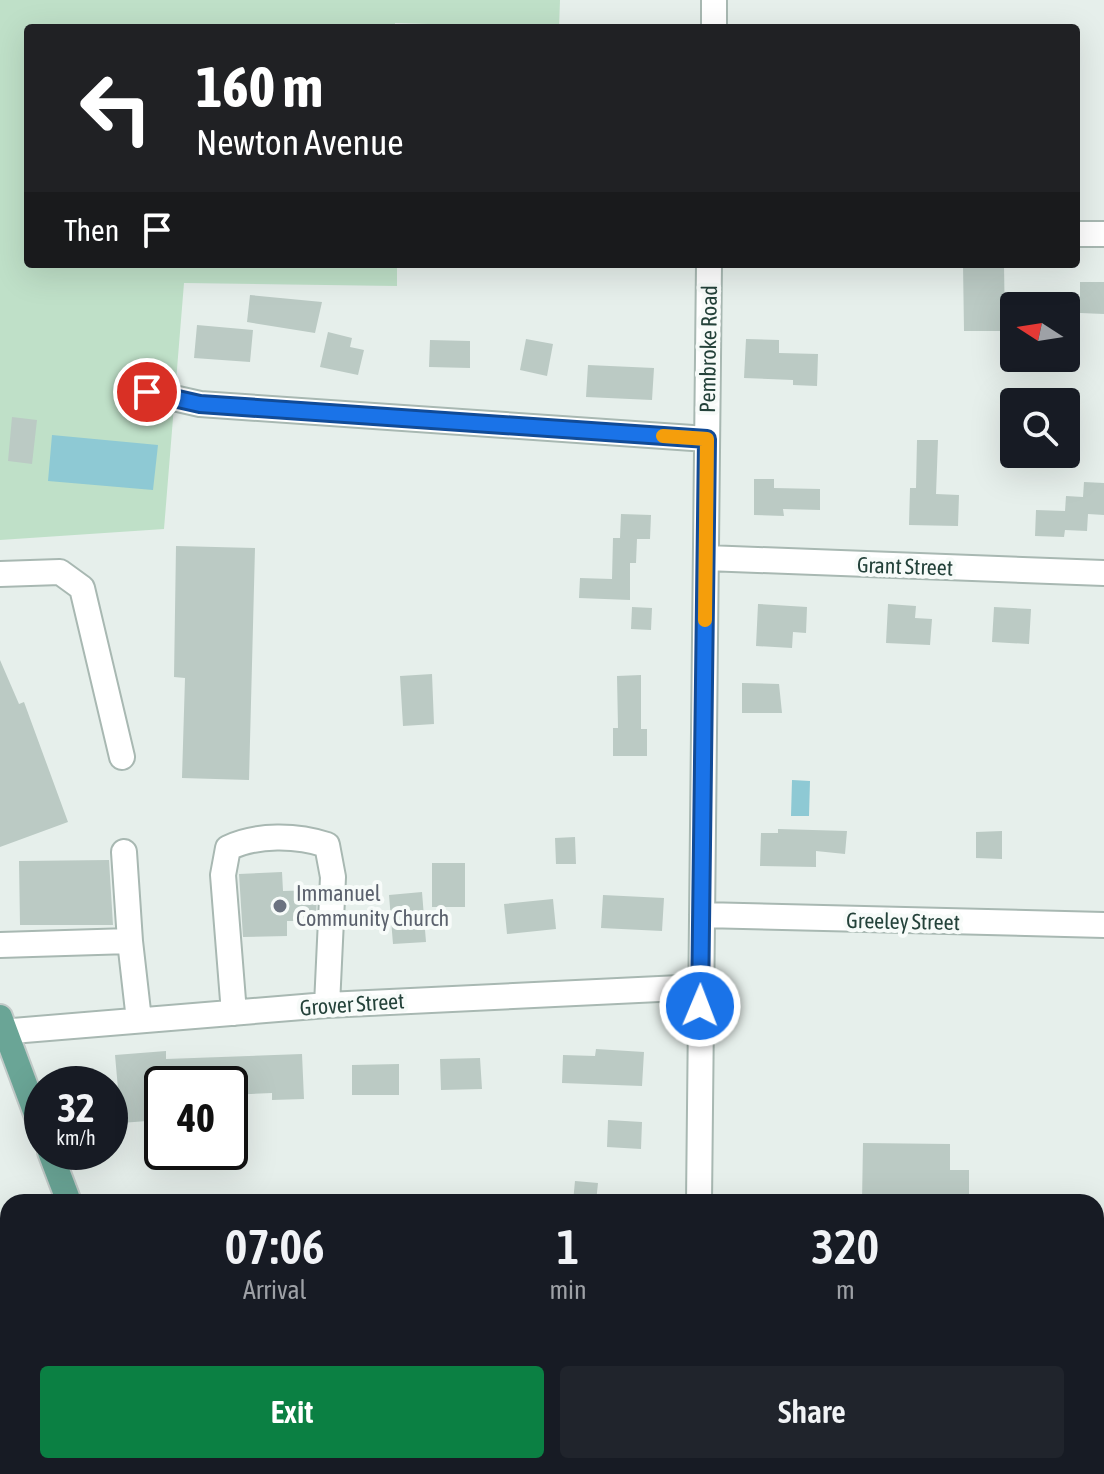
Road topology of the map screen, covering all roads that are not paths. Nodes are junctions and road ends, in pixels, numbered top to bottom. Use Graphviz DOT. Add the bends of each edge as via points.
graph roads {
  1 [pos="714,0"];
  2 [pos="714,24"];
  3 [pos="1080,234"];
  4 [pos="1104,234"];
  5 [pos="709,268"];
  6 [pos="147,392"];
  7 [pos="707,439"];
  8 [pos="706,558"];
  9 [pos="1104,573"];
  10 [pos="0,574"];
  11 [pos="122,757"];
  12 [pos="124,852"];
  13 [pos="702,915"];
  14 [pos="1104,925"];
  15 [pos="130,941"];
  16 [pos="0,945"];
  17 [pos="701,987"];
  18 [pos="327,1005"];
  19 [pos="234,1013"];
  20 [pos="139,1020"];
  21 [pos="2,1027"];
  22 [pos="24,1084"];
  23 [pos="57,1170"];
  24 [pos="66,1194"];
  25 [pos="699,1194"];
  1 -- 2 [label="street"];
  3 -- 4 [label="street"];
  5 -- 7 [label="street, Pembroke Road"];
  6 -- 7 [label="street" via="200,404"];
  7 -- 8 [label="street, Pembroke Road"];
  8 -- 9 [label="street, Grant Street"];
  8 -- 13 [label="street, Pembroke Road"];
  10 -- 11 [label="street" via="60,572 82,588"];
  12 -- 15 [label="street"];
  13 -- 14 [label="street, Greeley Street"];
  13 -- 17 [label="street, Pembroke Road"];
  15 -- 16 [label="street"];
  15 -- 20 [label="street"];
  17 -- 18 [label="street, Grover Street"];
  17 -- 25 [label="street, Pembroke Road"];
  18 -- 19 [label="street, Grover Street"];
  18 -- 19 [label="street" via="333,877 327,845 303,837 241,842 228,848 223,875"];
  19 -- 20 [label="street, Grover Street"];
  20 -- 21 [label="street, Grover Street"];
  21 -- 22 [label="main road"];
  23 -- 24 [label="main road"];
}
